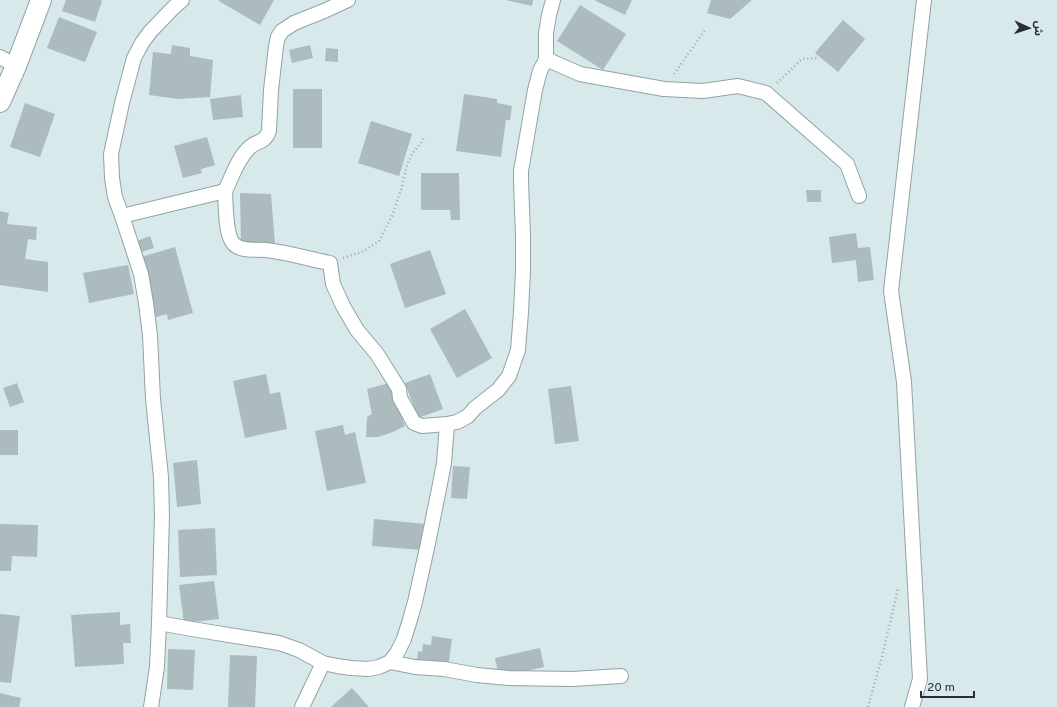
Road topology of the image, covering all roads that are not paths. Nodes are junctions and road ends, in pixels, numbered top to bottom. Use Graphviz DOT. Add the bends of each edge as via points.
graph roads {
  1 [pos="41,0"];
  2 [pos="182,0"];
  3 [pos="348,0"];
  4 [pos="553,0"];
  5 [pos="924,0"];
  6 [pos="546,58"];
  7 [pos="8,62"];
  8 [pos="0,102"];
  9 [pos="226,191"];
  10 [pos="859,196"];
  11 [pos="122,216"];
  12 [pos="447,424"];
  13 [pos="160,623"];
  14 [pos="390,662"];
  15 [pos="323,663"];
  16 [pos="621,676"];
  17 [pos="151,707"];
  18 [pos="302,707"];
  19 [pos="912,707"];
  1 -- 7 [label="main road"];
  2 -- 11 [label="street" via="150,32 134,58 111,154 115,197"];
  3 -- 9 [label="street" via="294,23 278,37 267,137 246,150"];
  4 -- 6 [label="street" via="546,33"];
  5 -- 19 [label="street" via="891,291 904,382 920,679"];
  6 -- 10 [label="street" via="580,74 664,89 704,92 738,86 766,93 847,164"];
  6 -- 12 [label="street" via="535,90 521,171 523,270 518,350 510,376 498,390 468,416"];
  7 -- 8 [label="main road"];
  9 -- 11 [label="street"];
  9 -- 12 [label="street" via="227,223 233,243 238,248 280,252 330,263 333,284 344,306 357,330 377,354 400,389 400,398 414,423 422,426"];
  11 -- 13 [label="street" via="141,274 150,335 161,477"];
  12 -- 14 [label="street" via="444,462 428,548 410,623 397,653"];
  13 -- 15 [label="street" via="279,643"];
  13 -- 17 [label="street"];
  14 -- 15 [label="street" via="379,668 368,669"];
  14 -- 16 [label="street" via="508,678"];
  15 -- 18 [label="street"];
}
